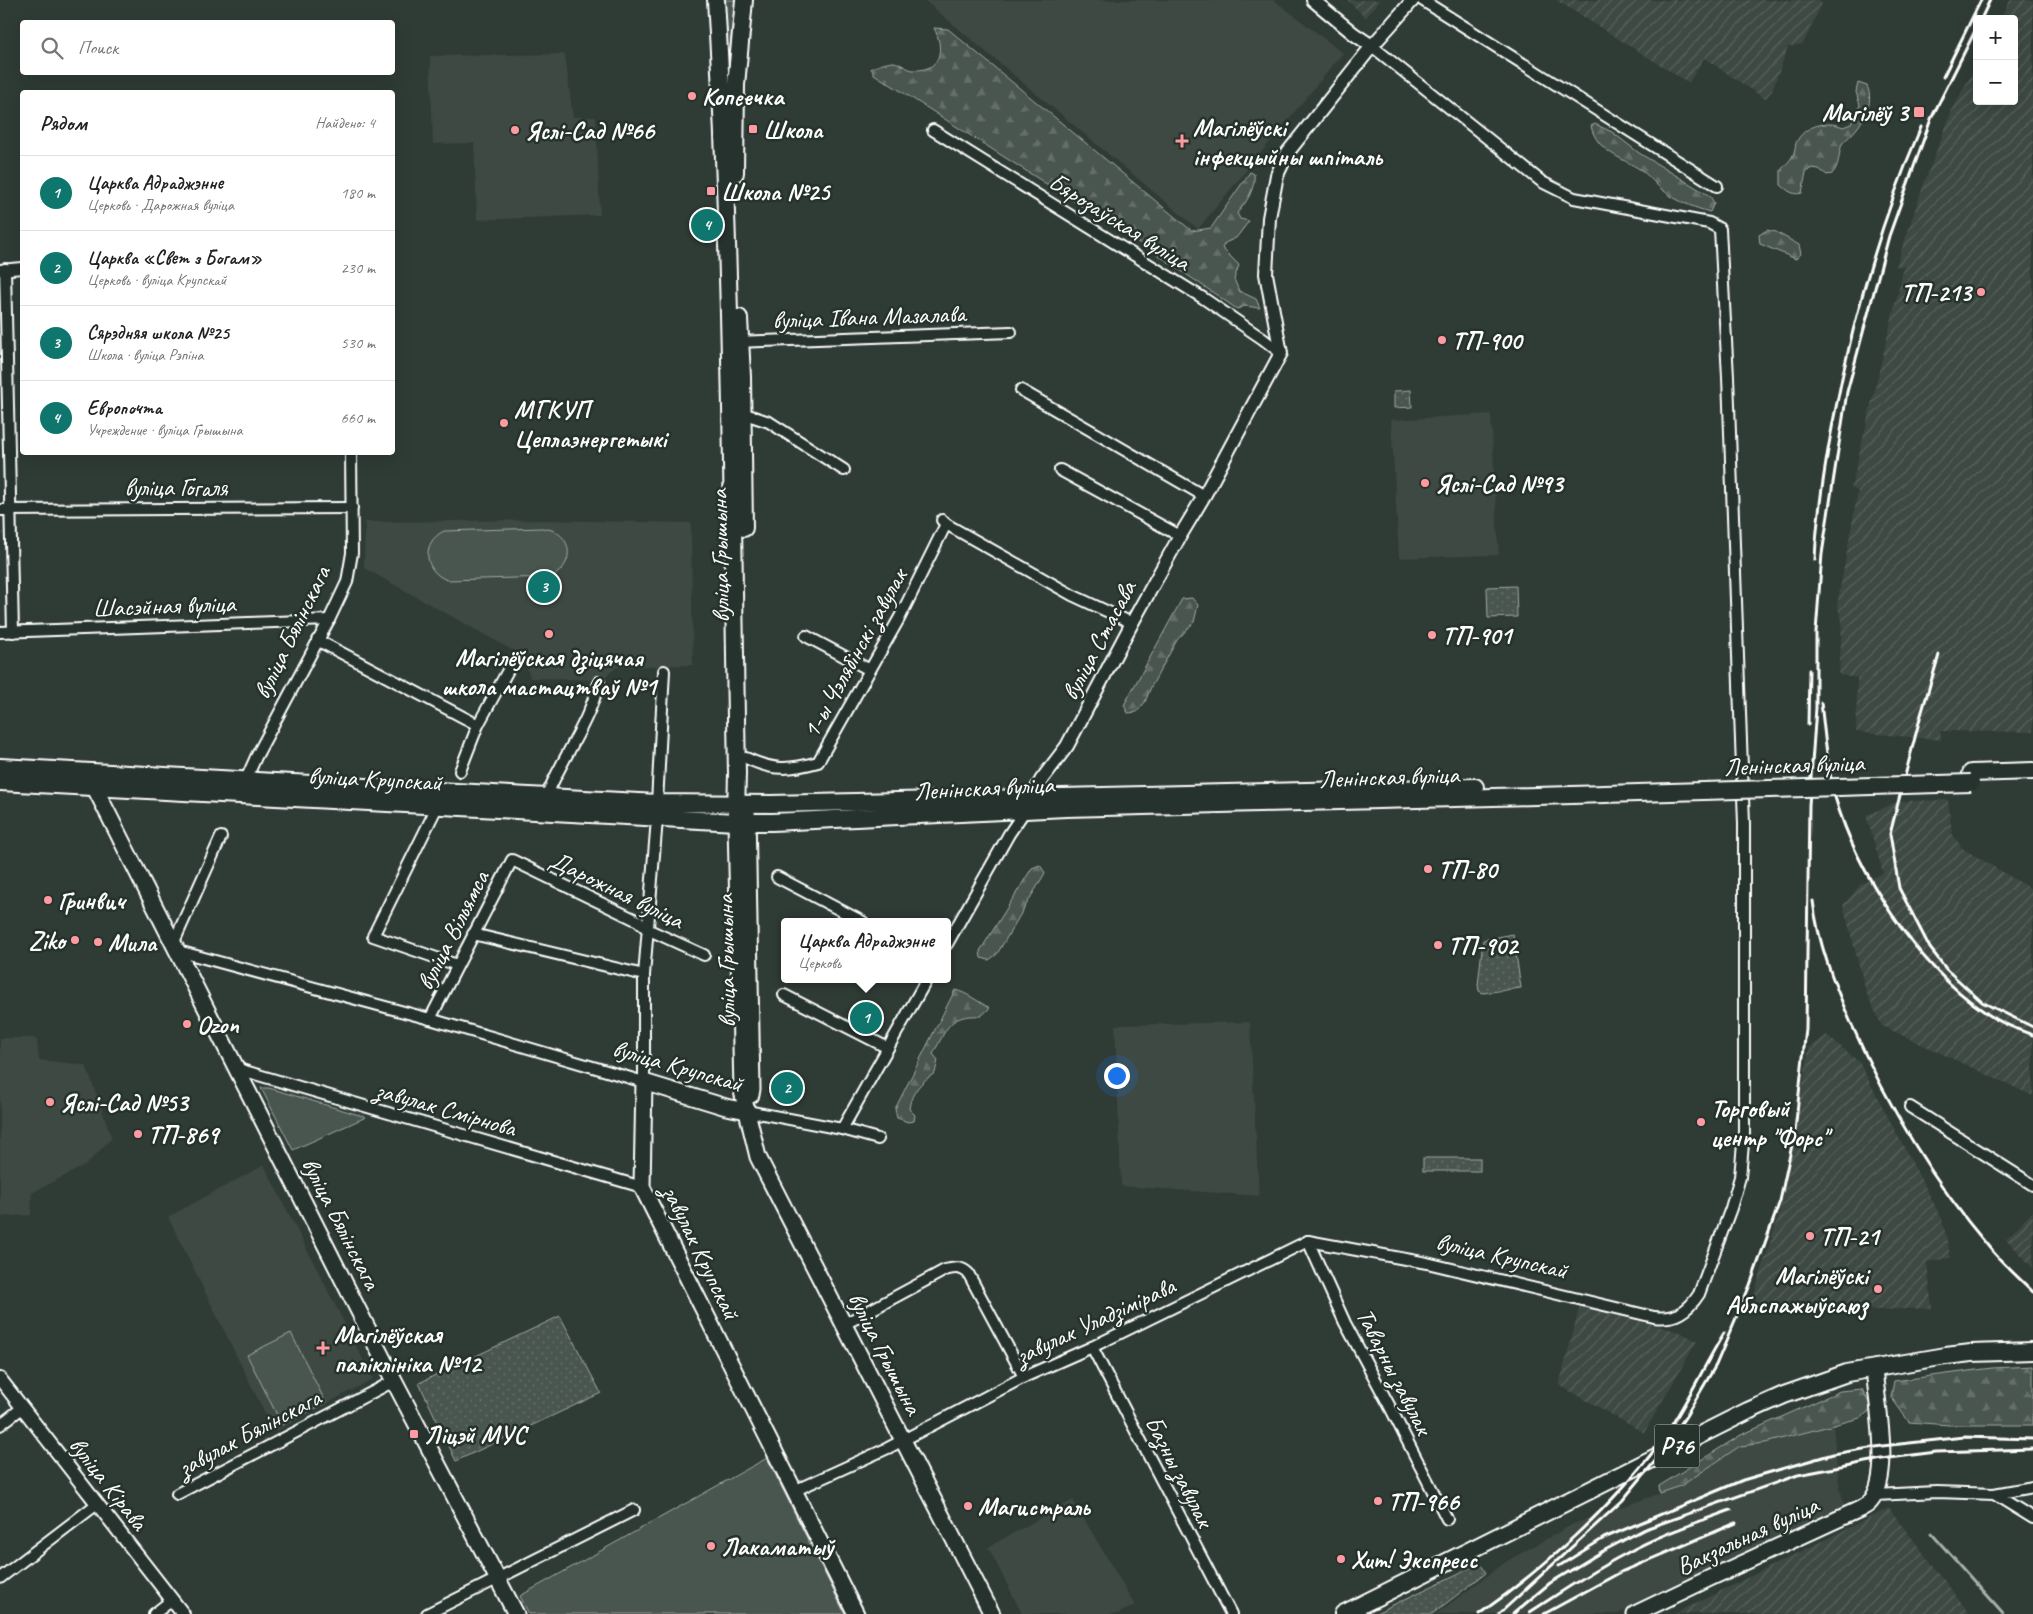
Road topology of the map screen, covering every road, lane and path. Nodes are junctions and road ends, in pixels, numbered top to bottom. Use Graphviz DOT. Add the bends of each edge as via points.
graph roads {
  1 [pos="716,0"];
  2 [pos="744,0"];
  3 [pos="1314,0"];
  4 [pos="1413,0"];
  5 [pos="1422,0"];
  6 [pos="1372,46"];
  7 [pos="933,130"];
  8 [pos="1717,186"];
  9 [pos="20,268"];
  10 [pos="2,270"];
  11 [pos="1011,332"];
  12 [pos="734,342"];
  13 [pos="1281,354"];
  14 [pos="1021,390"];
  15 [pos="4,395"];
  16 [pos="742,413"];
  17 [pos="351,455"];
  18 [pos="844,470"];
  19 [pos="1060,470"];
  20 [pos="1204,496"];
  21 [pos="352,508"];
  22 [pos="5,509"];
  23 [pos="1180,536"];
  24 [pos="329,620"];
  25 [pos="1132,623"];
  26 [pos="0,632"];
  27 [pos="13,632"];
  28 [pos="806,636"];
  29 [pos="317,640"];
  30 [pos="513,661"];
  31 [pos="870,670"];
  32 [pos="664,671"];
  33 [pos="599,682"];
  34 [pos="478,724"];
  35 [pos="746,758"];
  36 [pos="0,767"];
  37 [pos="460,771"];
  38 [pos="2033,771"];
  39 [pos="1971,778"];
  40 [pos="95,780"];
  41 [pos="0,782"];
  42 [pos="2033,782"];
  43 [pos="244,788"];
  44 [pos="546,797"];
  45 [pos="741,803"];
  46 [pos="1029,803"];
  47 [pos="437,807"];
  48 [pos="657,811"];
  49 [pos="741,822"];
  50 [pos="221,837"];
  51 [pos="512,860"];
  52 [pos="777,877"];
  53 [pos="855,918"];
  54 [pos="647,929"];
  55 [pos="473,934"];
  56 [pos="951,937"];
  57 [pos="176,946"];
  58 [pos="704,955"];
  59 [pos="457,964"];
  60 [pos="644,975"];
  61 [pos="925,983"];
  62 [pos="784,995"];
  63 [pos="430,1019"];
  64 [pos="888,1048"];
  65 [pos="238,1069"];
  66 [pos="644,1082"];
  67 [pos="1910,1106"];
  68 [pos="747,1111"];
  69 [pos="842,1129"];
  70 [pos="878,1139"];
  71 [pos="2033,1185"];
  72 [pos="642,1187"];
  73 [pos="1308,1241"];
  74 [pos="843,1324"];
  75 [pos="1092,1347"];
  76 [pos="2033,1351"];
  77 [pos="1874,1368"];
  78 [pos="1024,1378"];
  79 [pos="0,1379"];
  80 [pos="394,1381"];
  81 [pos="22,1408"];
  82 [pos="0,1424"];
  83 [pos="902,1440"];
  84 [pos="2033,1487"];
  85 [pos="796,1490"];
  86 [pos="177,1494"];
  87 [pos="1875,1494"];
  88 [pos="1994,1494"];
  89 [pos="97,1504"];
  90 [pos="634,1510"];
  91 [pos="2033,1518"];
  92 [pos="1447,1519"];
  93 [pos="0,1578"];
  94 [pos="497,1578"];
  95 [pos="172,1600"];
  96 [pos="154,1614"];
  97 [pos="183,1614"];
  98 [pos="427,1614"];
  99 [pos="516,1614"];
  100 [pos="856,1614"];
  101 [pos="992,1614"];
  102 [pos="1231,1614"];
  103 [pos="1343,1614"];
  104 [pos="1635,1614"];
  1 -- 12 [label="main road, вуліца Грышына"];
  2 -- 12 [label="main road, вуліца Грышына" via="736,85"];
  3 -- 6 [label="street"];
  4 -- 6 [label="street"];
  5 -- 8 [label="street"];
  6 -- 13 [label="street" via="1288,152 1277,175 1269,218 1266,274"];
  6 -- 73 [label="street, вуліца Крупскай" via="1542,182 1574,198 1708,223 1720,229 1744,824 1744,1133 1740,1177 1732,1208 1699,1294 1683,1313 1673,1317 1654,1317 1427,1264"];
  7 -- 13 [label="street, Бярозаўская вуліца" via="1202,298 1263,338"];
  9 -- 10 [label="street"];
  10 -- 15 [label="street"];
  11 -- 12 [label="street, вуліца Iвана Мазалава"];
  12 -- 16 [label="main road, вуліца Грышына"];
  12 -- 45 [label="main road, вуліца Грышына" via="737,773"];
  13 -- 20 [label="street, вуліца Стасава"];
  14 -- 20 [label="street"];
  15 -- 22 [label="street"];
  16 -- 18 [label="street" via="769,422"];
  16 -- 35 [label="main road, вуліца Грышына"];
  17 -- 21 [label="street, вуліца Бялінскага"];
  19 -- 23 [label="street"];
  20 -- 23 [label="street, вуліца Стасава"];
  21 -- 22 [label="street, вуліца Гогаля"];
  21 -- 24 [label="street, вуліца Бялінскага" via="352,553 347,582"];
  22 -- 27 [label="street"];
  23 -- 25 [label="street, вуліца Стасава"];
  24 -- 27 [label="street, Шасэйная вуліца"];
  24 -- 29 [label="street, вуліца Бялінскага"];
  25 -- 31 [label="street, 1-ы Чэлябінскі завулак" via="1072,594 944,522 900,617"];
  25 -- 46 [label="street, вуліца Стасава" via="1067,746"];
  26 -- 27 [label="street, Шасэйная вуліца"];
  28 -- 31 [label="street"];
  29 -- 34 [label="street"];
  29 -- 43 [label="street, вуліца Бялінскага"];
  30 -- 34 [label="street"];
  31 -- 35 [label="street, 1-ы Чэлябінскі завулак" via="818,762 795,769 772,768"];
  32 -- 48 [label="street, завулак Крупскай"];
  33 -- 44 [label="street" via="594,702"];
  34 -- 37 [label="street"];
  35 -- 45 [label="main road, вуліца Грышына"];
  36 -- 40 [label="main road, вуліца Крупскай"];
  38 -- 39 [label="main road, Ленінская вуліца"];
  39 -- 42 [label="main road, Ленінская вуліца"];
  39 -- 46 [label="main road, Ленінская вуліца, bridge"];
  40 -- 41 [label="main road, вуліца Крупскай"];
  40 -- 43 [label="main road, вуліца Крупскай"];
  40 -- 57 [label="main road, вуліца Бялінскага"];
  43 -- 44 [label="main road, вуліца Крупскай"];
  43 -- 47 [label="main road, вуліца Крупскай"];
  44 -- 48 [label="main road, вуліца Крупскай"];
  45 -- 46 [label="main road, Ленінская вуліца"];
  45 -- 48 [label="main road, вуліца Крупскай"];
  45 -- 49 [label="main road, вуліца Грышына"];
  46 -- 49 [label="main road, Ленінская вуліца"];
  46 -- 56 [label="street, вуліца Стасава"];
  47 -- 48 [label="main road, вуліца Крупскай"];
  47 -- 59 [label="street" via="373,936"];
  48 -- 49 [label="main road, вуліца Крупскай"];
  48 -- 54 [label="street, завулак Крупскай"];
  49 -- 68 [label="main road, вуліца Грышына" via="752,1089"];
  50 -- 57 [label="street"];
  51 -- 54 [label="street, Дарожная вуліца" via="638,921"];
  51 -- 55 [label="street, вуліца Вільямса"];
  52 -- 53 [label="street"];
  54 -- 58 [label="street, Дарожная вуліца"];
  54 -- 60 [label="street, завулак Крупскай"];
  55 -- 59 [label="street, вуліца Вільямса"];
  55 -- 60 [label="street"];
  57 -- 63 [label="street, вуліца Крупскай" via="186,952"];
  57 -- 65 [label="main road, вуліца Бялінскага"];
  59 -- 63 [label="street, вуліца Вільямса"];
  60 -- 66 [label="street, завулак Крупскай"];
  61 -- 64 [label="street"];
  62 -- 64 [label="street"];
  63 -- 66 [label="street, вуліца Крупскай"];
  64 -- 69 [label="street"];
  65 -- 72 [label="street, завулак Смірнова"];
  65 -- 80 [label="main road, вуліца Бялінскага"];
  66 -- 68 [label="main road, вуліца Крупскай"];
  66 -- 72 [label="main road, завулак Крупскай"];
  67 -- 71 [label="street"];
  68 -- 69 [label="street, вуліца Крупскай"];
  68 -- 74 [label="main road, вуліца Грышына" via="758,1157"];
  69 -- 70 [label="street, вуліца Крупскай"];
  72 -- 85 [label="main road, завулак Крупскай"];
  73 -- 75 [label="street, завулак Уладзімірава"];
  73 -- 92 [label="street, Таварны завулак" via="1345,1323"];
  74 -- 78 [label="street" via="945,1270 964,1269"];
  74 -- 83 [label="main road, вуліца Грышына"];
  75 -- 78 [label="street, завулак Уладзімірава"];
  75 -- 102 [label="street, Базны завулак"];
  76 -- 77 [label="main road, Р76" via="1971,1352"];
  77 -- 87 [label="main road" via="1882,1446"];
  77 -- 103 [label="main road, Р76" via="1816,1383 1748,1411"];
  78 -- 83 [label="street, завулак Уладзімірава"];
  79 -- 81 [label="street, вуліца Кірава"];
  80 -- 86 [label="street, завулак Бялінскага"];
  80 -- 94 [label="main road, вуліца Бялінскага"];
  81 -- 82 [label="street"];
  81 -- 89 [label="street, вуліца Кірава"];
  83 -- 85 [label="street, завулак Уладзімірава"];
  83 -- 101 [label="main road, вуліца Грышына"];
  84 -- 88 [label="street"];
  85 -- 100 [label="main road, завулак Крупскай"];
  87 -- 88 [label="street"];
  87 -- 104 [label="main road, Вакзальная вуліца" via="1870,1503 1860,1509"];
  88 -- 91 [label="street"];
  89 -- 93 [label="street"];
  89 -- 95 [label="street, вуліца Кірава"];
  90 -- 94 [label="street"];
  94 -- 98 [label="street"];
  94 -- 99 [label="main road, вуліца Бялінскага"];
  95 -- 96 [label="street"];
  95 -- 97 [label="street, вуліца Кірава"];
}
